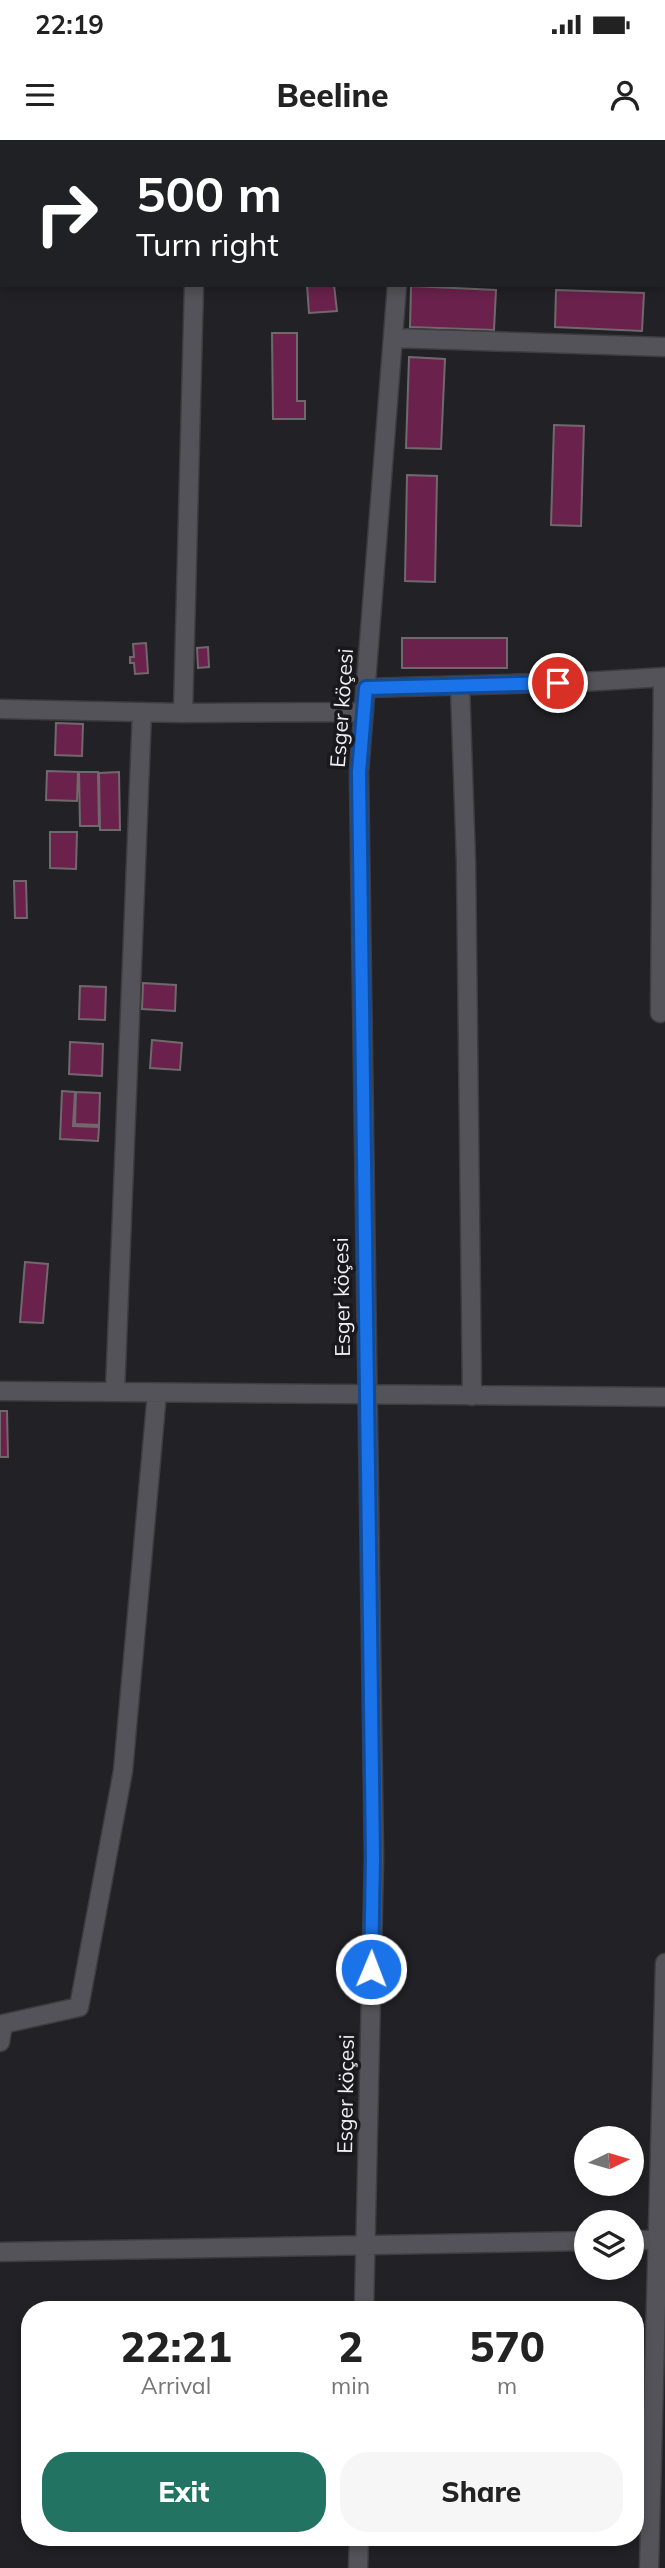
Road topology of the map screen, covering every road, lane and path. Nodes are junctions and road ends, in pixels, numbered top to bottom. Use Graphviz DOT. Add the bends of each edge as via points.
graph roads {
  1 [pos="194,287"];
  2 [pos="397,287"];
  3 [pos="393,338"];
  4 [pos="665,348"];
  5 [pos="664,677"];
  6 [pos="460,685"];
  7 [pos="366,688"];
  8 [pos="0,709"];
  9 [pos="142,712"];
  10 [pos="364,712"];
  11 [pos="183,713"];
  12 [pos="660,1013"];
  13 [pos="0,1391"];
  14 [pos="115,1392"];
  15 [pos="157,1393"];
  16 [pos="366,1395"];
  17 [pos="472,1396"];
  18 [pos="665,1397"];
  19 [pos="665,1963"];
  20 [pos="0,2042"];
  21 [pos="661,2240"];
  22 [pos="574,2241"];
  23 [pos="365,2246"];
  24 [pos="0,2252"];
  25 [pos="364,2301"];
  26 [pos="359,2546"];
  27 [pos="358,2568"];
  28 [pos="649,2568"];
  1 -- 11 [label="street"];
  2 -- 3 [label="street, Esger köçesi"];
  3 -- 4 [label="street"];
  3 -- 7 [label="street, Esger köçesi"];
  5 -- 6 [label="street"];
  5 -- 12 [label="street"];
  6 -- 7 [label="street"];
  6 -- 17 [label="street"];
  7 -- 10 [label="street, Esger köçesi"];
  8 -- 9 [label="street"];
  9 -- 11 [label="street"];
  9 -- 14 [label="street"];
  10 -- 11 [label="street"];
  10 -- 16 [label="street, Esger köçesi" via="359,772"];
  13 -- 14 [label="street"];
  14 -- 15 [label="street"];
  15 -- 16 [label="street"];
  15 -- 20 [label="street" via="122,1771 79,2007 3,2024"];
  16 -- 17 [label="street"];
  16 -- 23 [label="street, Esger köçesi" via="373,1858"];
  17 -- 18 [label="street"];
  19 -- 21 [label="street"];
  21 -- 28 [label="street"];
  22 -- 23 [label="street"];
  23 -- 24 [label="street"];
  23 -- 25 [label="street, Esger köçesi"];
  26 -- 27 [label="street"];
}
